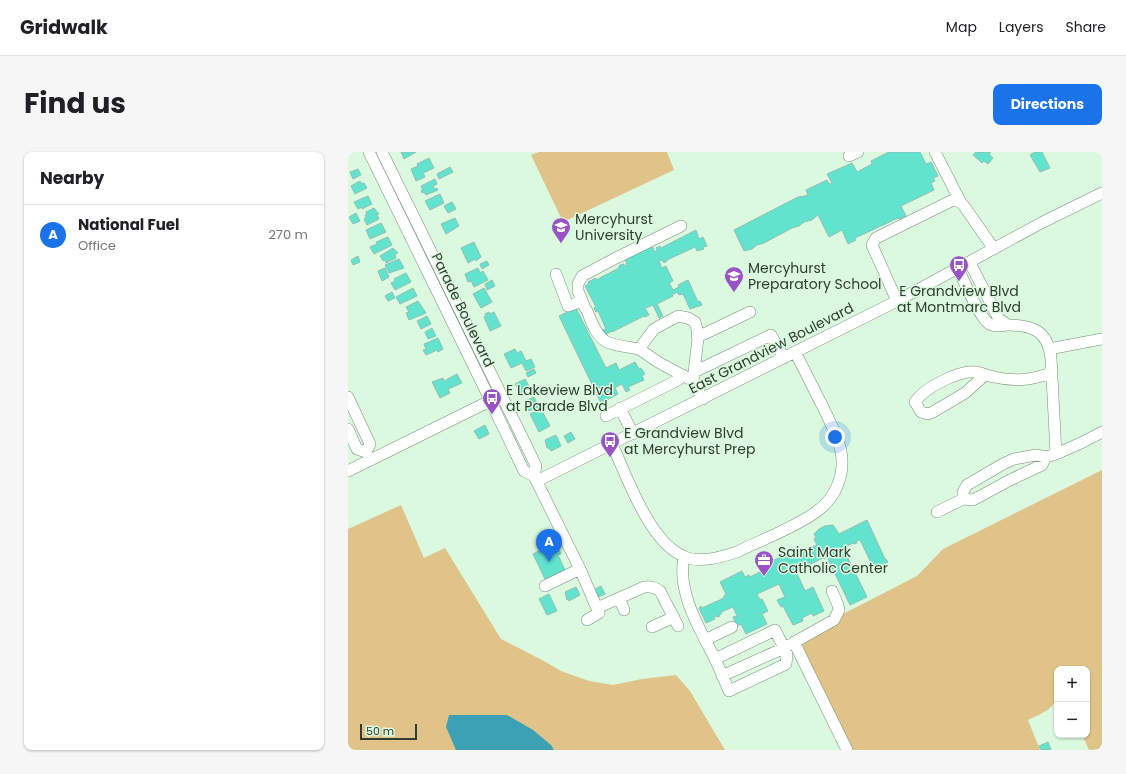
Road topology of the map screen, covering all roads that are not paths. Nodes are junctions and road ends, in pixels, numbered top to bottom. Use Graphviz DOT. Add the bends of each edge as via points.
graph roads {
  1 [pos="369,152"];
  2 [pos="382,152"];
  3 [pos="935,152"];
  4 [pos="1102,193"];
  5 [pos="960,201"];
  6 [pos="680,226"];
  7 [pos="994,249"];
  8 [pos="970,263"];
  9 [pos="958,269"];
  10 [pos="556,274"];
  11 [pos="897,301"];
  12 [pos="584,307"];
  13 [pos="750,312"];
  14 [pos="1008,325"];
  15 [pos="698,336"];
  16 [pos="1102,339"];
  17 [pos="639,349"];
  18 [pos="1049,349"];
  19 [pos="795,352"];
  20 [pos="784,358"];
  21 [pos="1051,373"];
  22 [pos="683,375"];
  23 [pos="694,376"];
  24 [pos="986,376"];
  25 [pos="502,395"];
  26 [pos="348,398"];
  27 [pos="703,399"];
  28 [pos="490,400"];
  29 [pos="620,408"];
  30 [pos="606,416"];
  31 [pos="348,429"];
  32 [pos="1102,432"];
  33 [pos="633,434"];
  34 [pos="612,444"];
  35 [pos="367,456"];
  36 [pos="1051,456"];
  37 [pos="348,472"];
  38 [pos="535,478"];
  39 [pos="963,499"];
  40 [pos="937,512"];
  41 [pos="684,557"];
  42 [pos="580,569"];
  43 [pos="549,582"];
  44 [pos="832,590"];
  45 [pos="619,598"];
  46 [pos="597,608"];
  47 [pos="624,610"];
  48 [pos="586,620"];
  49 [pos="652,627"];
  50 [pos="732,627"];
  51 [pos="705,640"];
  52 [pos="794,642"];
  53 [pos="784,648"];
  54 [pos="714,659"];
  55 [pos="722,676"];
  56 [pos="847,750"];
  1 -- 28 [label="street, Parade Boulevard"];
  2 -- 25 [label="street, Parade Boulevard"];
  3 -- 5 [label="street"];
  4 -- 7 [label="street, East Grandview Boulevard"];
  5 -- 7 [label="street"];
  5 -- 11 [label="street" via="951,201 876,238 872,245"];
  6 -- 12 [label="street" via="582,276 578,291"];
  7 -- 8 [label="street, East Grandview Boulevard"];
  8 -- 9 [label="street, East Grandview Boulevard"];
  8 -- 14 [label="street" via="999,319"];
  9 -- 11 [label="street, East Grandview Boulevard"];
  9 -- 14 [label="street" via="984,319 992,325"];
  10 -- 12 [label="street" via="568,306"];
  11 -- 19 [label="street, East Grandview Boulevard"];
  12 -- 17 [label="street" via="604,341"];
  13 -- 15 [label="street"];
  14 -- 18 [label="street" via="1036,330 1046,339"];
  15 -- 17 [label="street" via="695,322 678,316 654,328"];
  15 -- 23 [label="street"];
  16 -- 18 [label="street"];
  17 -- 22 [label="street"];
  18 -- 21 [label="street"];
  19 -- 20 [label="street, East Grandview Boulevard"];
  19 -- 41 [label="street" via="840,447 843,466 836,488 825,504 803,520 737,552 709,559"];
  20 -- 23 [label="street" via="771,335"];
  20 -- 27 [label="street, East Grandview Boulevard"];
  21 -- 24 [label="street" via="1026,380"];
  21 -- 36 [label="street"];
  22 -- 23 [label="street"];
  22 -- 29 [label="street" via="678,380"];
  23 -- 27 [label="street"];
  24 -- 24 [label="street" via="976,372 954,376 926,390 915,402 917,407 921,412 933,412"];
  25 -- 28 [label="street"];
  25 -- 38 [label="street, Parade Boulevard" via="536,466"];
  26 -- 35 [label="street" via="370,444"];
  27 -- 33 [label="street, East Grandview Boulevard"];
  28 -- 35 [label="street"];
  28 -- 38 [label="street, Parade Boulevard" via="524,471"];
  29 -- 30 [label="street"];
  29 -- 33 [label="street"];
  31 -- 35 [label="street" via="357,448"];
  32 -- 36 [label="street"];
  33 -- 34 [label="street, East Grandview Boulevard"];
  34 -- 38 [label="street, East Grandview Boulevard"];
  34 -- 41 [label="street" via="652,527 668,546"];
  35 -- 37 [label="street"];
  36 -- 39 [label="street" via="1042,465 973,500"];
  36 -- 39 [label="street" via="1036,454 1003,464 967,485"];
  38 -- 42 [label="street"];
  39 -- 40 [label="street"];
  41 -- 51 [label="street" via="682,572 685,590"];
  42 -- 43 [label="street"];
  42 -- 46 [label="street"];
  44 -- 52 [label="street" via="838,605 838,615 828,625"];
  45 -- 46 [label="street"];
  45 -- 47 [label="street"];
  45 -- 49 [label="street" via="644,587 651,586 660,591 676,621"];
  46 -- 48 [label="street" via="600,613"];
  50 -- 51 [label="street"];
  51 -- 54 [label="street"];
  52 -- 53 [label="street"];
  52 -- 56 [label="street"];
  53 -- 54 [label="street" via="775,630"];
  53 -- 55 [label="street"];
  53 -- 55 [label="street" via="787,654 786,664 729,691"];
  54 -- 55 [label="street"];
}
